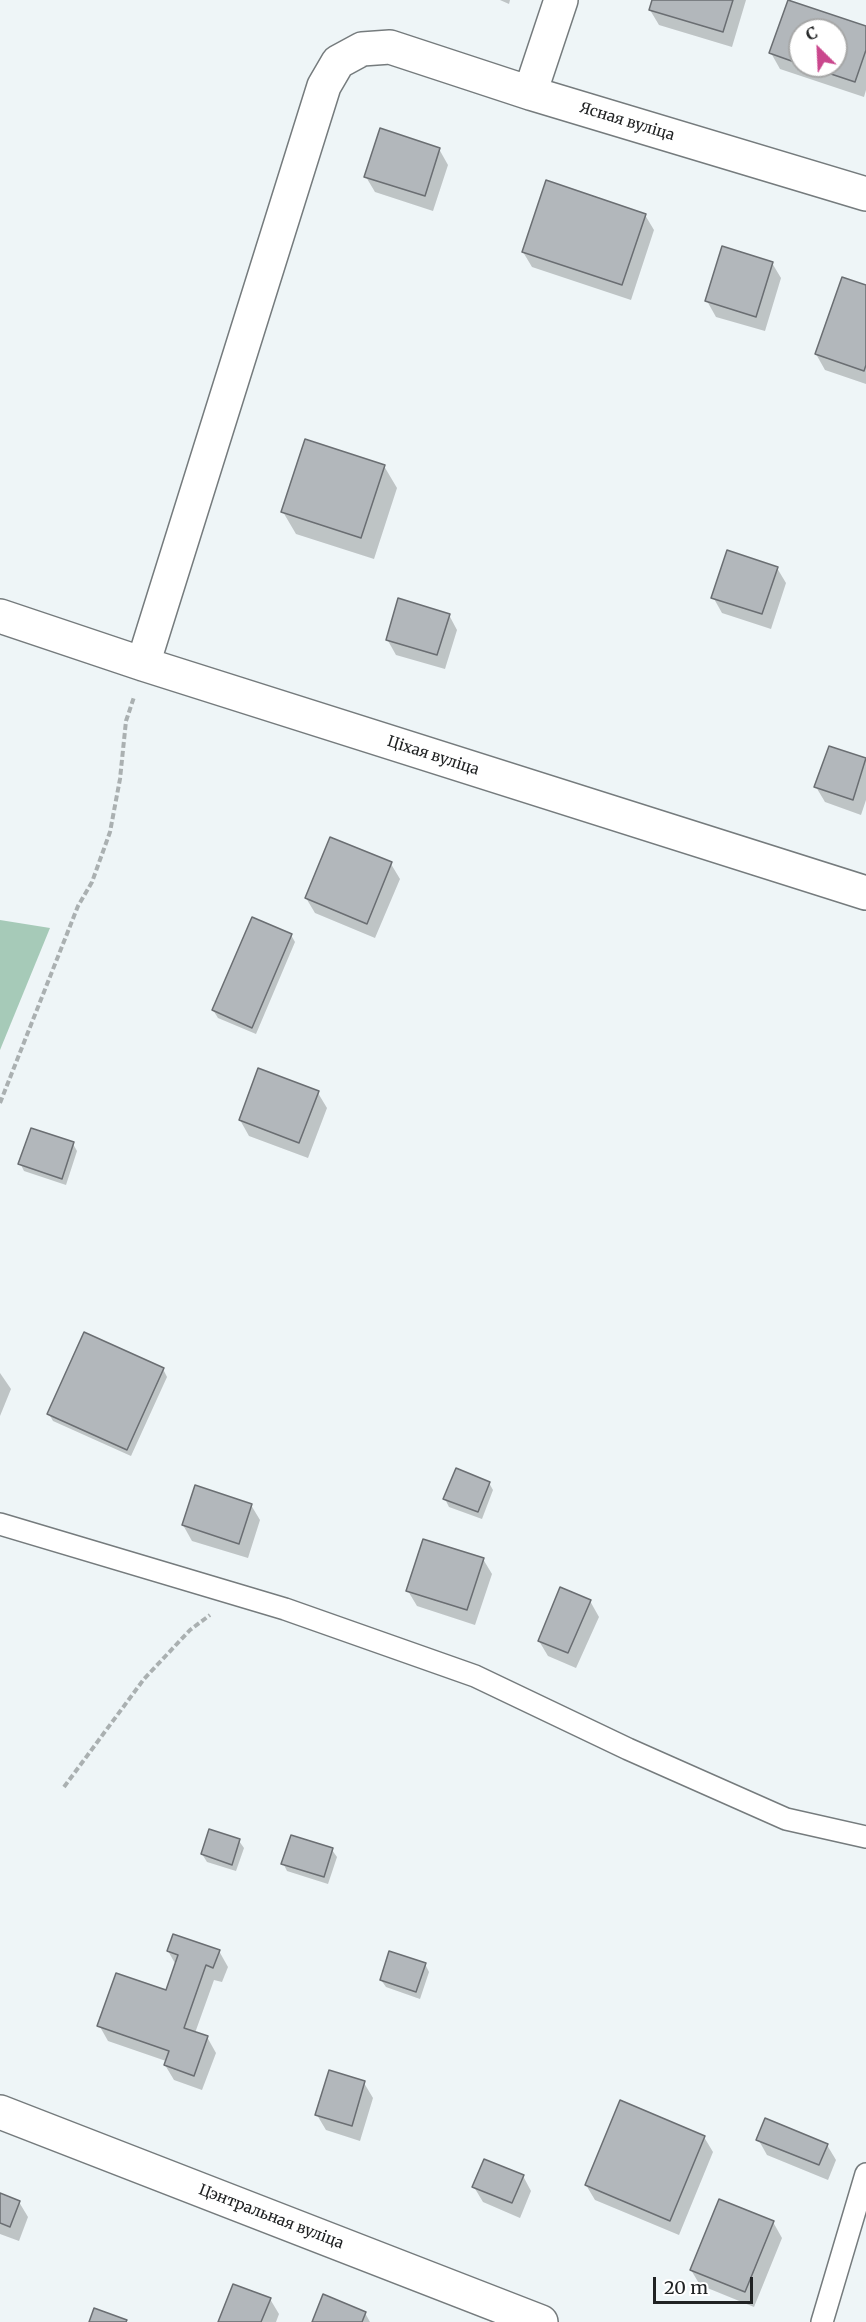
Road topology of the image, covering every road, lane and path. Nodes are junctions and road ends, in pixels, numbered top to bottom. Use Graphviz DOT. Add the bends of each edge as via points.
graph roads {
  1 [pos="561,0"];
  2 [pos="530,93"];
  3 [pos="866,194"];
  4 [pos="0,616"];
  5 [pos="143,664"];
  6 [pos="866,893"];
  7 [pos="0,1103"];
  8 [pos="0,1524"];
  9 [pos="237,1595"];
  10 [pos="64,1787"];
  11 [pos="866,1836"];
  12 [pos="0,2112"];
  13 [pos="866,2174"];
  14 [pos="541,2322"];
  15 [pos="822,2322"];
  1 -- 2 [label="street"];
  2 -- 3 [label="street, Ясная вуліца"];
  2 -- 5 [label="street, Ясная вуліца" via="390,47 362,49 338,62 324,86"];
  4 -- 5 [label="street, Ціхая вуліца"];
  5 -- 6 [label="street, Ціхая вуліца"];
  5 -- 7 [label="path" via="126,721 110,832"];
  8 -- 9 [label="lane"];
  9 -- 10 [label="path" via="190,1630 144,1679"];
  9 -- 11 [label="lane" via="475,1676 786,1819"];
  12 -- 14 [label="street, Цэнтральная вуліца"];
  13 -- 15 [label="lane"];
}
